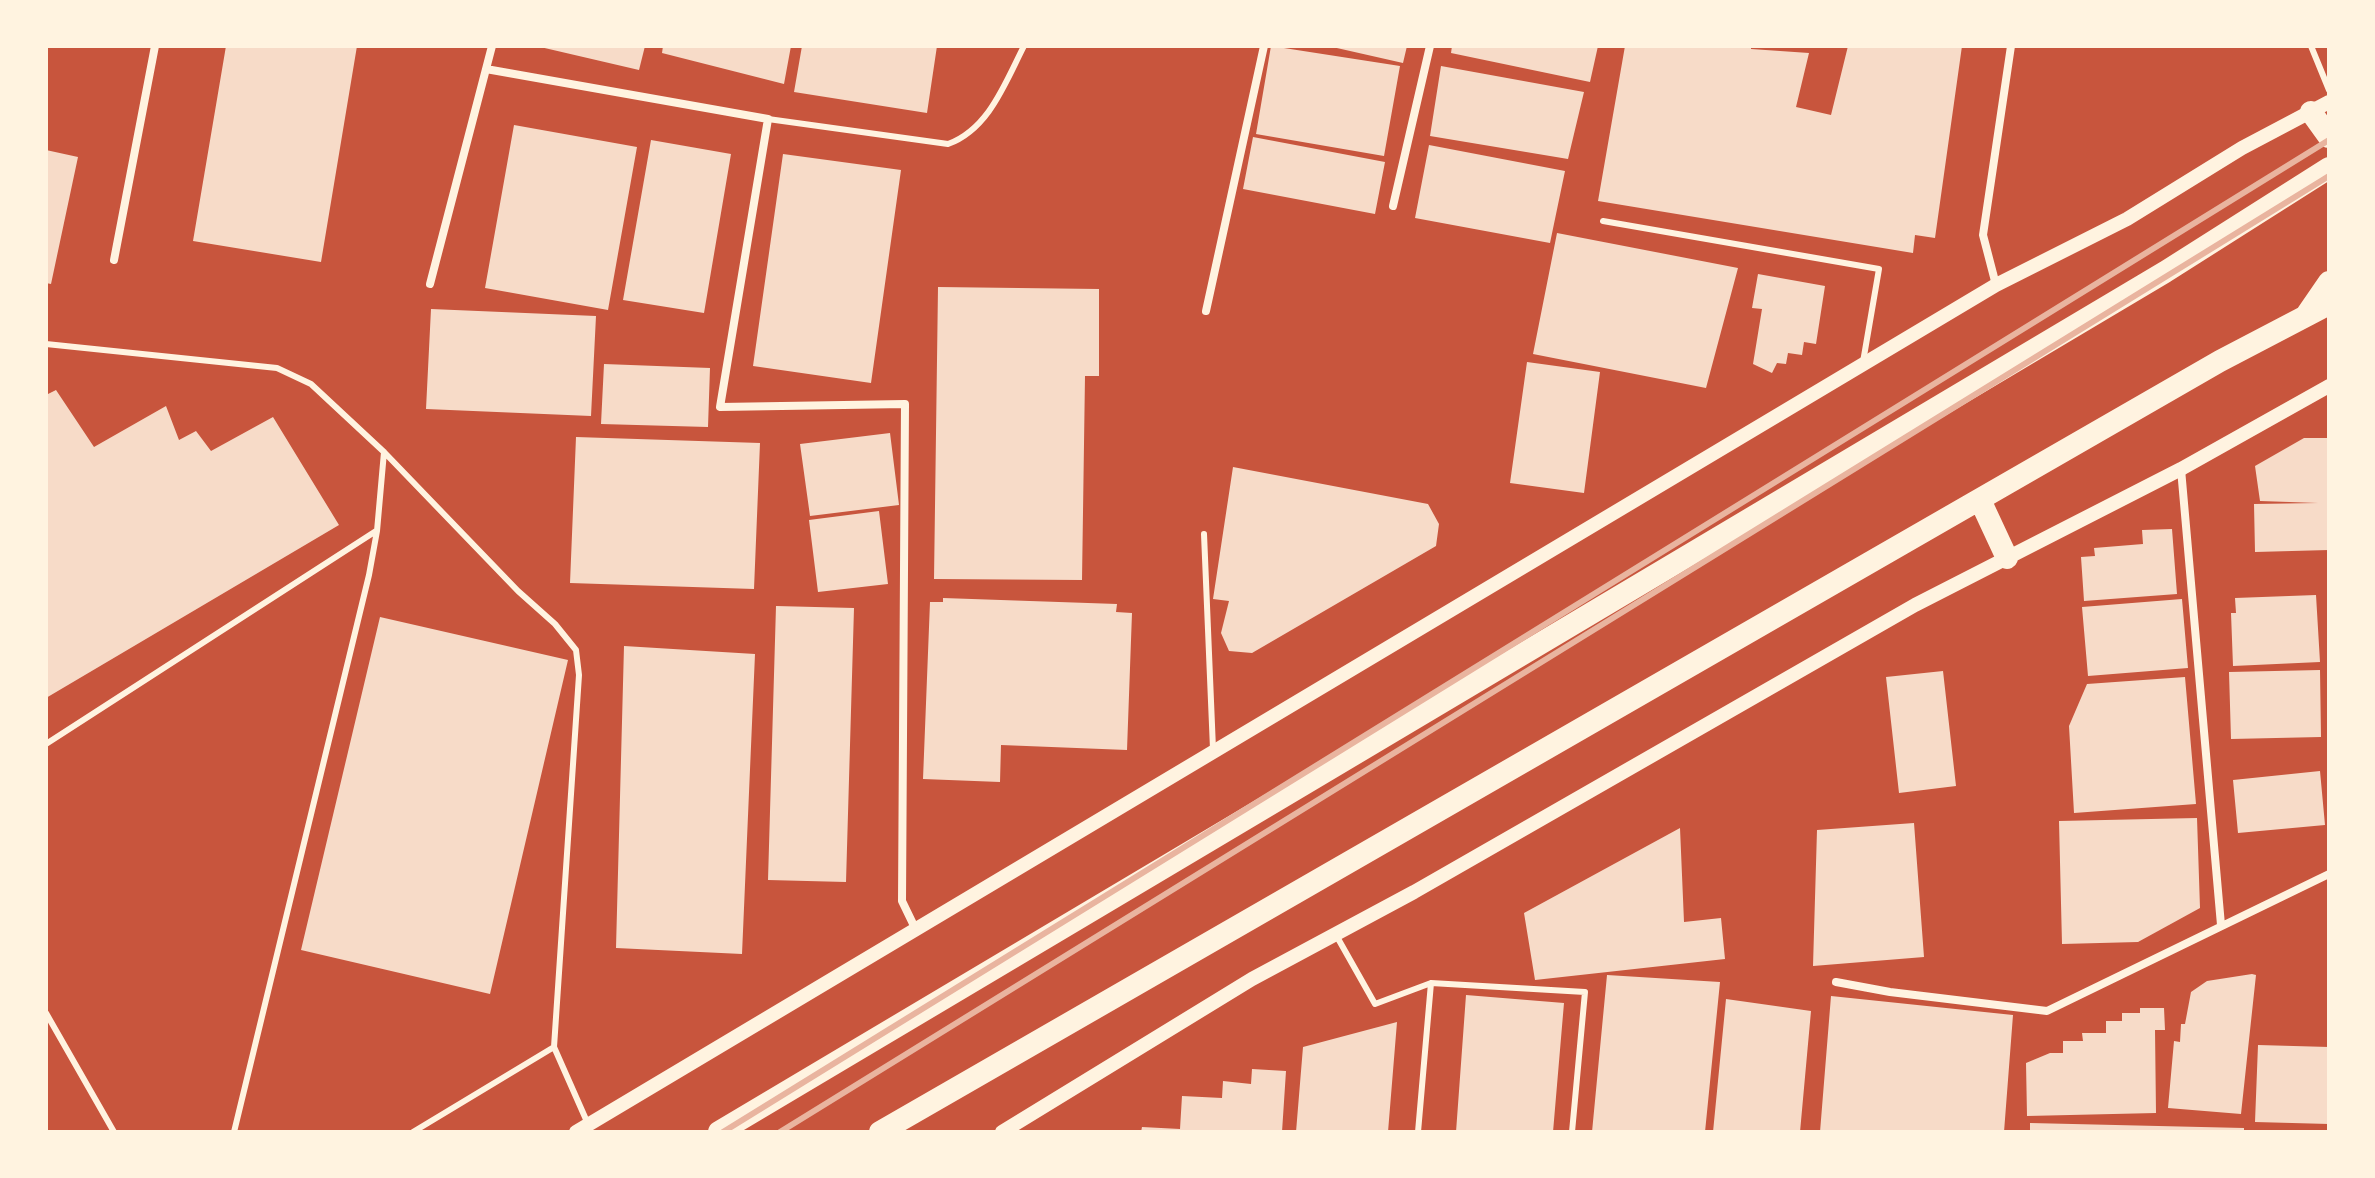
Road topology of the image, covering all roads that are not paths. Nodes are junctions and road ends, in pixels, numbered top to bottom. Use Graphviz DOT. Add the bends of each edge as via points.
graph roads {
  1 [pos="155,46"];
  2 [pos="492,46"];
  3 [pos="1024,46"];
  4 [pos="1264,46"];
  5 [pos="1430,46"];
  6 [pos="2011,46"];
  7 [pos="2311,46"];
  8 [pos="486,69"];
  9 [pos="2329,90"];
  10 [pos="2320,107"];
  11 [pos="768,119"];
  12 [pos="2329,137"];
  13 [pos="2329,168"];
  14 [pos="1393,206"];
  15 [pos="1603,221"];
  16 [pos="114,260"];
  17 [pos="2329,282"];
  18 [pos="430,284"];
  19 [pos="1996,285"];
  20 [pos="2329,304"];
  21 [pos="1206,311"];
  22 [pos="2303,319"];
  23 [pos="46,344"];
  24 [pos="1863,366"];
  25 [pos="2329,386"];
  26 [pos="384,452"];
  27 [pos="2181,469"];
  28 [pos="1980,500"];
  29 [pos="377,531"];
  30 [pos="1204,534"];
  31 [pos="2007,558"];
  32 [pos="46,744"];
  33 [pos="1213,749"];
  34 [pos="2329,874"];
  35 [pos="2221,925"];
  36 [pos="916,930"];
  37 [pos="1336,935"];
  38 [pos="1836,982"];
  39 [pos="1431,983"];
  40 [pos="46,1013"];
  41 [pos="554,1047"];
  42 [pos="582,1128"];
  43 [pos="114,1132"];
  44 [pos="234,1132"];
  45 [pos="413,1132"];
  46 [pos="719,1132"];
  47 [pos="880,1132"];
  48 [pos="1003,1132"];
  49 [pos="1418,1132"];
  50 [pos="1572,1132"];
  1 -- 16 [label="street"];
  2 -- 8 [label="street"];
  3 -- 11 [label="lane" via="978,126 948,144"];
  4 -- 21 [label="street"];
  5 -- 14 [label="street"];
  6 -- 19 [label="street" via="1983,235"];
  7 -- 9 [label="lane"];
  8 -- 11 [label="street"];
  8 -- 18 [label="street"];
  10 -- 12 [label="highway"];
  10 -- 19 [label="street" via="2127,219"];
  11 -- 36 [label="street" via="720,407 905,404 902,901"];
  13 -- 46 [label="highway" via="2165,272"];
  15 -- 24 [label="lane" via="1879,269"];
  17 -- 22 [label="highway"];
  19 -- 24 [label="street"];
  20 -- 22 [label="highway"];
  22 -- 28 [label="highway"];
  23 -- 26 [label="lane" via="277,368 311,384"];
  24 -- 33 [label="street"];
  25 -- 27 [label="street"];
  26 -- 29 [label="lane"];
  26 -- 41 [label="lane" via="576,650 579,675"];
  27 -- 31 [label="street"];
  27 -- 35 [label="street"];
  28 -- 31 [label="highway"];
  28 -- 47 [label="highway"];
  29 -- 32 [label="lane"];
  29 -- 44 [label="lane"];
  30 -- 33 [label="lane"];
  31 -- 37 [label="street" via="1915,605"];
  33 -- 36 [label="street"];
  34 -- 35 [label="street"];
  35 -- 38 [label="street" via="2047,1011"];
  36 -- 42 [label="street"];
  37 -- 39 [label="lane" via="1375,1004"];
  37 -- 48 [label="street" via="1252,979"];
  39 -- 49 [label="lane"];
  39 -- 50 [label="lane" via="1585,992"];
  40 -- 43 [label="lane"];
  41 -- 42 [label="lane"];
  41 -- 45 [label="lane"];
}
